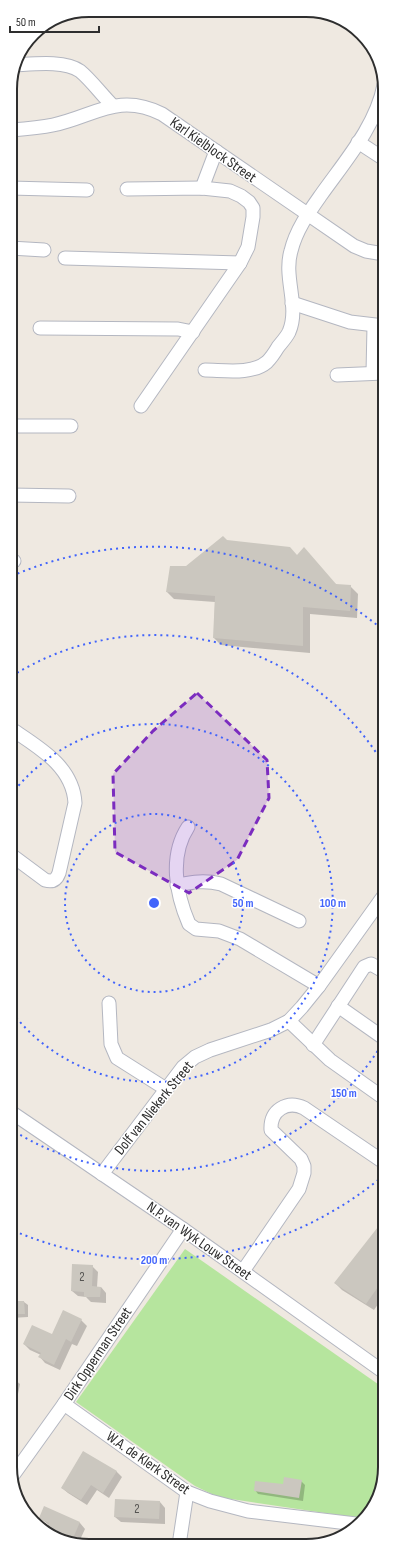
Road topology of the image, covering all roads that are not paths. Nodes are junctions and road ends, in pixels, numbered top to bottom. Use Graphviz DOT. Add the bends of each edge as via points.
graph roads {
  1 [pos="21,65"];
  2 [pos="112,105"];
  3 [pos="378,108"];
  4 [pos="17,129"];
  5 [pos="358,142"];
  6 [pos="216,152"];
  7 [pos="378,155"];
  8 [pos="17,188"];
  9 [pos="202,188"];
  10 [pos="127,189"];
  11 [pos="86,190"];
  12 [pos="307,215"];
  13 [pos="17,248"];
  14 [pos="44,250"];
  15 [pos="378,253"];
  16 [pos="65,258"];
  17 [pos="240,263"];
  18 [pos="292,303"];
  19 [pos="378,326"];
  20 [pos="40,328"];
  21 [pos="193,332"];
  22 [pos="205,370"];
  23 [pos="378,373"];
  24 [pos="337,375"];
  25 [pos="141,406"];
  26 [pos="17,426"];
  27 [pos="71,426"];
  28 [pos="17,495"];
  29 [pos="69,496"];
  30 [pos="17,733"];
  31 [pos="188,827"];
  32 [pos="17,859"];
  33 [pos="177,885"];
  34 [pos="378,904"];
  35 [pos="299,921"];
  36 [pos="378,967"];
  37 [pos="319,986"];
  38 [pos="109,1003"];
  39 [pos="338,1006"];
  40 [pos="289,1021"];
  41 [pos="378,1034"];
  42 [pos="313,1045"];
  43 [pos="166,1089"];
  44 [pos="378,1094"];
  45 [pos="17,1116"];
  46 [pos="378,1159"];
  47 [pos="102,1174"];
  48 [pos="183,1229"];
  49 [pos="243,1272"];
  50 [pos="378,1368"];
  51 [pos="64,1404"];
  52 [pos="17,1469"];
  53 [pos="187,1492"];
  54 [pos="351,1523"];
  55 [pos="180,1539"];
  1 -- 2 [label="street" via="63,64 72,67 80,71"];
  2 -- 4 [label="street, Karl Kielblock Street" via="53,125"];
  2 -- 6 [label="street, Karl Kielblock Street" via="149,108 162,114"];
  3 -- 5 [label="street"];
  5 -- 7 [label="street"];
  5 -- 12 [label="street"];
  6 -- 9 [label="street"];
  6 -- 12 [label="street, Karl Kielblock Street"];
  8 -- 11 [label="street"];
  9 -- 10 [label="street"];
  9 -- 17 [label="street" via="230,191 241,196 253,208 252,231"];
  12 -- 15 [label="street, Karl Kielblock Street" via="354,246"];
  12 -- 18 [label="street" via="290,251"];
  13 -- 14 [label="street"];
  16 -- 17 [label="street"];
  17 -- 21 [label="street"];
  18 -- 19 [label="street" via="350,322"];
  18 -- 22 [label="street" via="292,319 288,333 268,361 252,370"];
  20 -- 21 [label="street" via="178,329"];
  21 -- 25 [label="street"];
  23 -- 24 [label="street"];
  26 -- 27 [label="street"];
  28 -- 29 [label="street"];
  30 -- 32 [label="street" via="51,756 68,779 74,803 59,874 55,880 45,880"];
  31 -- 33 [label="street" via="177,859"];
  33 -- 35 [label="street" via="202,881 221,884"];
  33 -- 37 [label="street" via="192,928 219,931 240,939"];
  34 -- 37 [label="street, Dolf van Niekerk Street"];
  36 -- 39 [label="street" via="375,965 364,967"];
  37 -- 40 [label="street, Dolf van Niekerk Street"];
  38 -- 43 [label="street" via="111,1044 117,1058"];
  39 -- 41 [label="street"];
  39 -- 42 [label="street"];
  40 -- 42 [label="street"];
  40 -- 43 [label="street, Dolf van Niekerk Street" via="271,1030 195,1056"];
  42 -- 44 [label="street"];
  43 -- 47 [label="street, Dolf van Niekerk Street"];
  45 -- 47 [label="street, N.P. van Wyk Louw Street"];
  46 -- 49 [label="street" via="304,1108 294,1104 283,1107 272,1119 271,1130 301,1159 304,1173 299,1189"];
  47 -- 48 [label="street, N.P. van Wyk Louw Street"];
  48 -- 49 [label="street, N.P. van Wyk Louw Street"];
  48 -- 51 [label="street, Dirk Opperman Street"];
  49 -- 50 [label="street, N.P. van Wyk Louw Street"];
  51 -- 52 [label="street, Dirk Opperman Street"];
  51 -- 53 [label="street, W.A. de Klerk Street"];
  53 -- 54 [label="street, W.A. de Klerk Street" via="248,1511"];
  53 -- 55 [label="street"];
}
